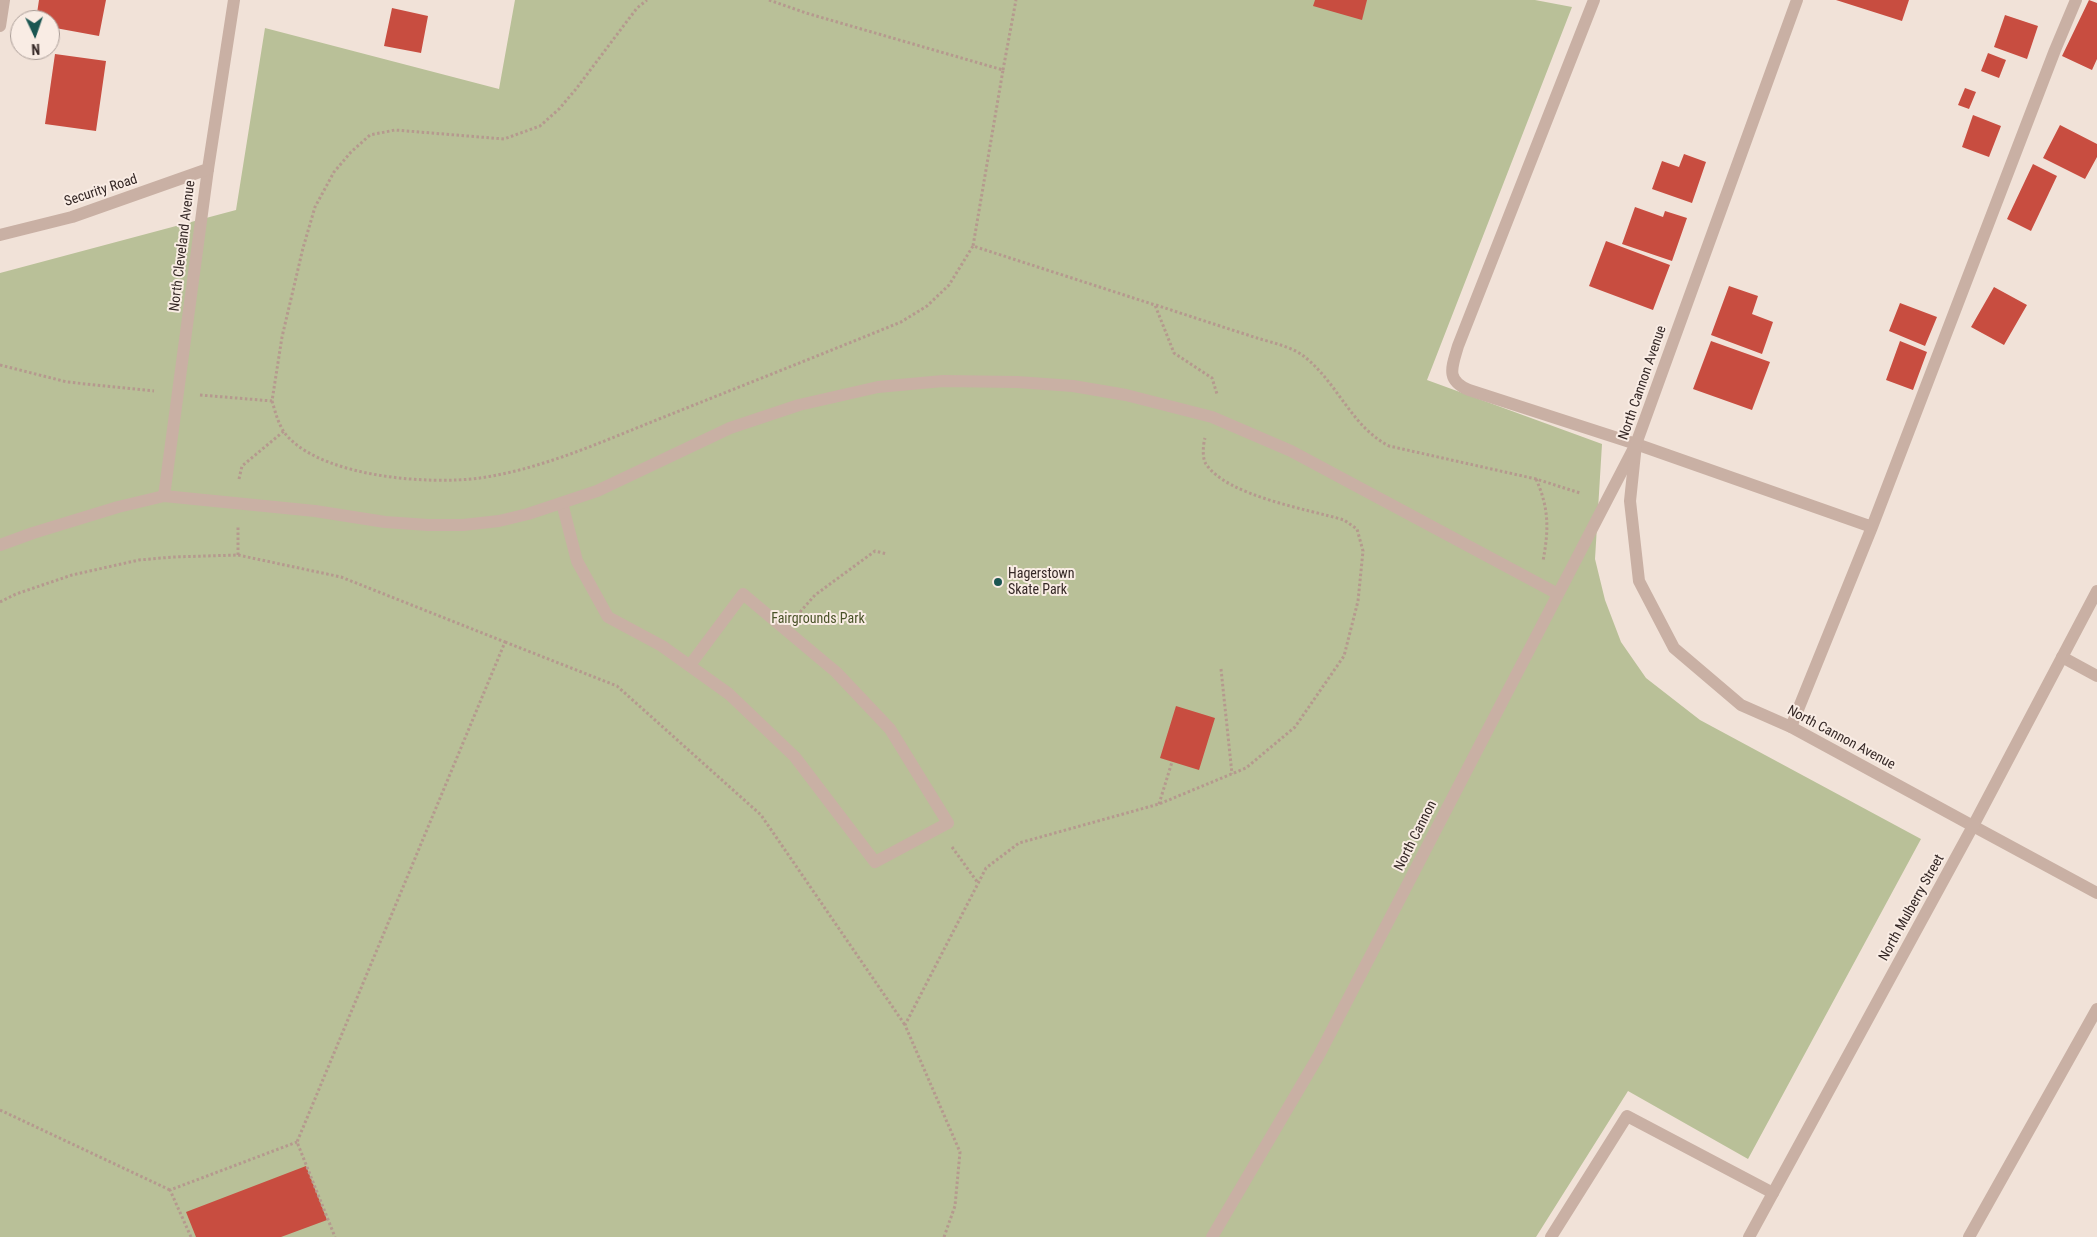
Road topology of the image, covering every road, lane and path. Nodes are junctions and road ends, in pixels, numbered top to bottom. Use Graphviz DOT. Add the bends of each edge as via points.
graph roads {
  1 [pos="4,0"];
  2 [pos="234,0"];
  3 [pos="647,0"];
  4 [pos="770,0"];
  5 [pos="1016,0"];
  6 [pos="1594,0"];
  7 [pos="1797,0"];
  8 [pos="2076,0"];
  9 [pos="0,26"];
  10 [pos="1004,70"];
  11 [pos="208,169"];
  12 [pos="0,234"];
  13 [pos="972,246"];
  14 [pos="1155,305"];
  15 [pos="0,365"];
  16 [pos="180,393"];
  17 [pos="272,401"];
  18 [pos="1212,417"];
  19 [pos="1636,444"];
  20 [pos="1536,479"];
  21 [pos="1580,494"];
  22 [pos="164,496"];
  23 [pos="562,503"];
  24 [pos="1872,527"];
  25 [pos="0,545"];
  26 [pos="888,554"];
  27 [pos="1538,584"];
  28 [pos="2097,591"];
  29 [pos="1558,594"];
  30 [pos="0,602"];
  31 [pos="785,629"];
  32 [pos="505,642"];
  33 [pos="2062,657"];
  34 [pos="690,666"];
  35 [pos="1221,669"];
  36 [pos="2097,676"];
  37 [pos="1791,727"];
  38 [pos="1172,762"];
  39 [pos="1232,774"];
  40 [pos="1159,804"];
  41 [pos="1973,826"];
  42 [pos="938,828"];
  43 [pos="978,883"];
  44 [pos="2097,893"];
  45 [pos="2097,1009"];
  46 [pos="905,1026"];
  47 [pos="0,1110"];
  48 [pos="297,1142"];
  49 [pos="170,1190"];
  50 [pos="1773,1193"];
  51 [pos="191,1237"];
  52 [pos="335,1237"];
  53 [pos="944,1237"];
  54 [pos="1212,1237"];
  55 [pos="1551,1237"];
  56 [pos="1749,1237"];
  57 [pos="1969,1237"];
  1 -- 9 [label="street"];
  2 -- 11 [label="street, North Cleveland Avenue"];
  3 -- 17 [label="path" via="637,8 576,89 540,126 504,139 396,130 370,135 351,152 334,172 315,207 282,337"];
  4 -- 10 [label="path"];
  5 -- 10 [label="path"];
  6 -- 19 [label="street" via="1452,367 1453,377 1459,386"];
  7 -- 19 [label="street, North Cannon Avenue"];
  8 -- 24 [label="street"];
  10 -- 13 [label="path"];
  11 -- 12 [label="street, Security Road" via="72,217"];
  11 -- 16 [label="street, North Cleveland Avenue"];
  13 -- 14 [label="path"];
  13 -- 17 [label="path" via="948,285 928,306 900,322 558,459 480,478 400,477 331,464 306,453 288,437 278,421"];
  14 -- 18 [label="path" via="1174,353 1212,378 1218,392"];
  14 -- 20 [label="path" via="1304,356 1322,372 1365,430 1389,446"];
  15 -- 16 [label="path" via="67,382"];
  16 -- 17 [label="path"];
  16 -- 22 [label="street, North Cleveland Avenue"];
  18 -- 23 [label="street" via="1126,395 1072,386 943,381 878,387 799,405 730,428 597,491"];
  18 -- 27 [label="street" via="1291,451"];
  18 -- 39 [label="path" via="1203,445 1205,463 1219,479 1241,491 1344,520 1357,530 1363,551 1358,601 1344,656 1294,727 1246,768"];
  19 -- 24 [label="street"];
  19 -- 29 [label="street, North Cannon"];
  19 -- 37 [label="street, North Cannon Avenue" via="1630,501 1639,581 1674,648 1742,705"];
  20 -- 21 [label="path"];
  20 -- 27 [label="path" via="1547,513 1546,542"];
  22 -- 23 [label="street" via="428,525 499,521"];
  22 -- 25 [label="street" via="34,532"];
  23 -- 34 [label="street" via="577,562 608,617 662,646"];
  24 -- 37 [label="street"];
  26 -- 31 [label="path" via="875,551 815,595"];
  27 -- 29 [label="street"];
  28 -- 33 [label="street, North Mulberry Street"];
  29 -- 54 [label="street, North Cannon" via="1319,1055"];
  30 -- 32 [label="path" via="72,575 139,560 238,555 341,577"];
  31 -- 34 [label="street" via="743,594"];
  31 -- 42 [label="street" via="836,672 890,728 948,823"];
  32 -- 46 [label="path" via="617,686 761,815"];
  32 -- 48 [label="path"];
  33 -- 36 [label="street"];
  33 -- 41 [label="street, North Mulberry Street"];
  34 -- 42 [label="street" via="729,694 795,757 875,862"];
  35 -- 39 [label="path"];
  37 -- 41 [label="street, North Cannon Avenue"];
  38 -- 40 [label="path"];
  39 -- 40 [label="path"];
  40 -- 43 [label="path" via="1019,843 986,868"];
  41 -- 44 [label="street, North Cannon Avenue"];
  41 -- 50 [label="street, North Mulberry Street"];
  42 -- 43 [label="path"];
  43 -- 46 [label="path"];
  45 -- 57 [label="street"];
  46 -- 53 [label="path" via="960,1152 955,1206"];
  47 -- 49 [label="path"];
  48 -- 49 [label="path"];
  48 -- 52 [label="path"];
  49 -- 51 [label="path"];
  50 -- 55 [label="street" via="1627,1116"];
  50 -- 56 [label="street, North Mulberry Street"];
}
